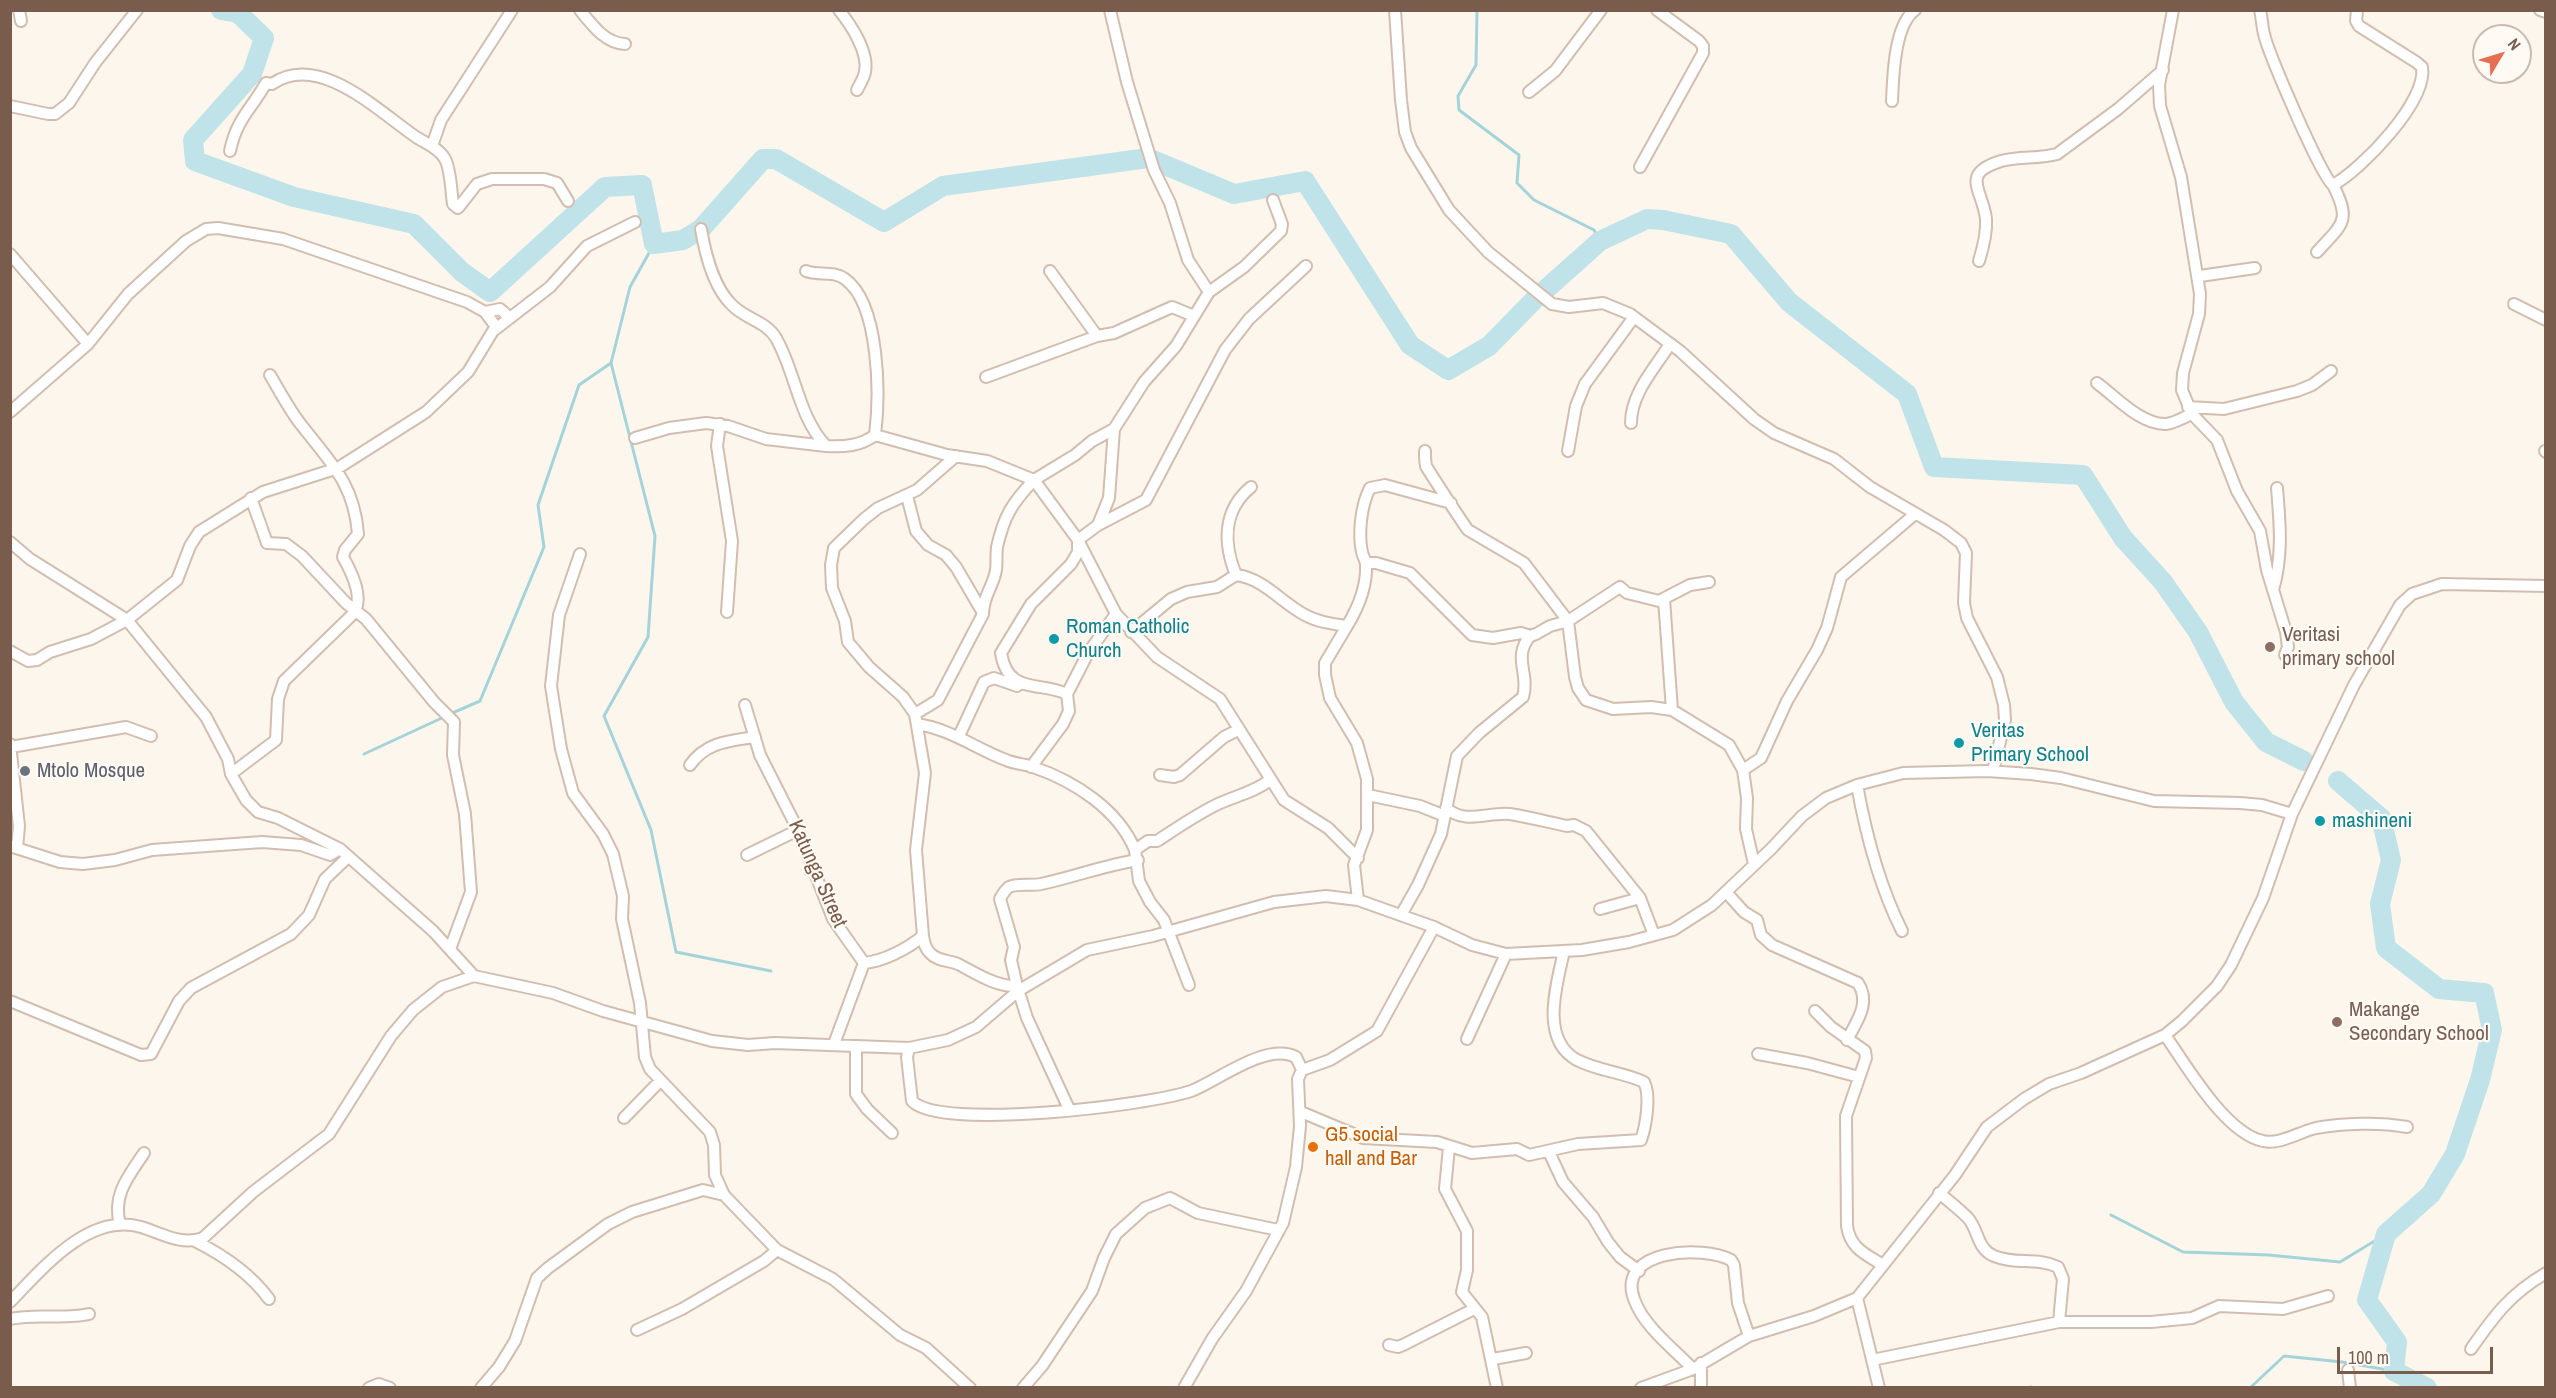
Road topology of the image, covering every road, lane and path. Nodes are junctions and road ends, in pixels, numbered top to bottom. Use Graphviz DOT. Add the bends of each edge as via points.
graph roads {
  1 [pos="137,10"];
  2 [pos="512,10"];
  3 [pos="580,10"];
  4 [pos="839,10"];
  5 [pos="1110,10"];
  6 [pos="1395,10"];
  7 [pos="1601,10"];
  8 [pos="1915,10"];
  9 [pos="2173,10"];
  10 [pos="2260,10"];
  11 [pos="2356,10"];
  12 [pos="2540,10"];
  13 [pos="1663,12"];
  14 [pos="2546,12"];
  15 [pos="625,44"];
  16 [pos="2163,70"];
  17 [pos="857,90"];
  18 [pos="1529,92"];
  19 [pos="1892,101"];
  20 [pos="10,106"];
  21 [pos="432,146"];
  22 [pos="230,151"];
  23 [pos="1640,167"];
  24 [pos="2333,185"];
  25 [pos="1274,200"];
  26 [pos="568,201"];
  27 [pos="635,222"];
  28 [pos="701,229"];
  29 [pos="2317,252"];
  30 [pos="10,254"];
  31 [pos="1979,261"];
  32 [pos="1306,266"];
  33 [pos="2256,268"];
  34 [pos="806,271"];
  35 [pos="1050,271"];
  36 [pos="2199,276"];
  37 [pos="1209,292"];
  38 [pos="2514,304"];
  39 [pos="484,312"];
  40 [pos="1194,316"];
  41 [pos="1634,317"];
  42 [pos="510,318"];
  43 [pos="2546,320"];
  44 [pos="497,328"];
  45 [pos="1097,336"];
  46 [pos="88,344"];
  47 [pos="1670,344"];
  48 [pos="2331,371"];
  49 [pos="270,375"];
  50 [pos="986,377"];
  51 [pos="2097,383"];
  52 [pos="2190,411"];
  53 [pos="10,412"];
  54 [pos="1631,423"];
  55 [pos="720,424"];
  56 [pos="1114,429"];
  57 [pos="875,435"];
  58 [pos="635,438"];
  59 [pos="826,446"];
  60 [pos="1425,451"];
  61 [pos="1568,451"];
  62 [pos="956,456"];
  63 [pos="338,468"];
  64 [pos="1034,480"];
  65 [pos="1251,487"];
  66 [pos="2277,488"];
  67 [pos="906,496"];
  68 [pos="251,498"];
  69 [pos="1451,503"];
  70 [pos="1915,514"];
  71 [pos="1098,525"];
  72 [pos="1078,540"];
  73 [pos="10,542"];
  74 [pos="580,554"];
  75 [pos="1366,563"];
  76 [pos="1236,575"];
  77 [pos="1709,582"];
  78 [pos="2546,586"];
  79 [pos="2273,591"];
  80 [pos="1664,599"];
  81 [pos="357,609"];
  82 [pos="727,612"];
  83 [pos="983,614"];
  84 [pos="1116,614"];
  85 [pos="127,620"];
  86 [pos="1568,621"];
  87 [pos="1347,626"];
  88 [pos="1131,632"];
  89 [pos="1530,636"];
  90 [pos="10,651"];
  91 [pos="2285,655"];
  92 [pos="1022,685"];
  93 [pos="1066,694"];
  94 [pos="745,705"];
  95 [pos="1672,710"];
  96 [pos="916,719"];
  97 [pos="1238,730"];
  98 [pos="151,736"];
  99 [pos="959,736"];
  100 [pos="755,737"];
  101 [pos="11,745"];
  102 [pos="690,765"];
  103 [pos="1031,766"];
  104 [pos="1743,770"];
  105 [pos="1993,771"];
  106 [pos="231,774"];
  107 [pos="1160,775"];
  108 [pos="1270,780"];
  109 [pos="1857,785"];
  110 [pos="1368,795"];
  111 [pos="1445,812"];
  112 [pos="2292,814"];
  113 [pos="798,830"];
  114 [pos="14,847"];
  115 [pos="344,853"];
  116 [pos="747,855"];
  117 [pos="1136,855"];
  118 [pos="1358,858"];
  119 [pos="1754,864"];
  120 [pos="1726,892"];
  121 [pos="1640,898"];
  122 [pos="1358,900"];
  123 [pos="1600,909"];
  124 [pos="1401,915"];
  125 [pos="1434,927"];
  126 [pos="1168,930"];
  127 [pos="1902,932"];
  128 [pos="1654,935"];
  129 [pos="922,936"];
  130 [pos="450,949"];
  131 [pos="1564,951"];
  132 [pos="1506,954"];
  133 [pos="864,963"];
  134 [pos="474,976"];
  135 [pos="1189,986"];
  136 [pos="1018,989"];
  137 [pos="10,1001"];
  138 [pos="1815,1011"];
  139 [pos="641,1022"];
  140 [pos="2165,1035"];
  141 [pos="1467,1039"];
  142 [pos="1847,1040"];
  143 [pos="834,1044"];
  144 [pos="856,1048"];
  145 [pos="909,1048"];
  146 [pos="1758,1054"];
  147 [pos="1302,1070"];
  148 [pos="1859,1077"];
  149 [pos="660,1081"];
  150 [pos="1069,1109"];
  151 [pos="1300,1112"];
  152 [pos="624,1118"];
  153 [pos="2407,1127"];
  154 [pos="892,1133"];
  155 [pos="1449,1147"];
  156 [pos="1549,1152"];
  157 [pos="144,1153"];
  158 [pos="715,1169"];
  159 [pos="703,1190"];
  160 [pos="1939,1193"];
  161 [pos="724,1196"];
  162 [pos="120,1225"];
  163 [pos="1278,1230"];
  164 [pos="195,1241"];
  165 [pos="777,1250"];
  166 [pos="1883,1265"];
  167 [pos="1639,1271"];
  168 [pos="2546,1273"];
  169 [pos="2328,1296"];
  170 [pos="1857,1298"];
  171 [pos="269,1299"];
  172 [pos="10,1302"];
  173 [pos="1474,1309"];
  174 [pos="89,1314"];
  175 [pos="10,1319"];
  176 [pos="2059,1322"];
  177 [pos="637,1330"];
  178 [pos="1749,1336"];
  179 [pos="1389,1345"];
  180 [pos="2471,1349"];
  181 [pos="1526,1353"];
  182 [pos="1493,1359"];
  183 [pos="1872,1360"];
  184 [pos="1697,1366"];
  185 [pos="2348,1370"];
  186 [pos="369,1388"];
  187 [pos="390,1388"];
  188 [pos="481,1388"];
  189 [pos="970,1388"];
  190 [pos="1023,1388"];
  191 [pos="1184,1388"];
  192 [pos="1497,1388"];
  193 [pos="1641,1388"];
  194 [pos="1701,1388"];
  195 [pos="1879,1388"];
  196 [pos="2350,1388"];
  1 -- 20 [label="street" via="69,103 55,114"];
  2 -- 21 [label="street" via="441,120"];
  3 -- 15 [label="street" via="605,38"];
  4 -- 17 [label="street" via="866,62"];
  5 -- 37 [label="street" via="1154,170 1170,203 1188,260"];
  6 -- 41 [label="street" via="1405,132 1411,148 1458,221 1488,252 1552,304 1569,307 1603,303"];
  7 -- 18 [label="street" via="1555,71"];
  8 -- 19 [label="street" via="1908,15 1902,30 1893,66"];
  9 -- 16 [label="street"];
  10 -- 24 [label="street" via="2272,57 2319,167"];
  11 -- 24 [label="street" via="2359,26 2422,67 2423,80 2385,141"];
  12 -- 14 [label="street"];
  13 -- 23 [label="street" via="1699,41 1703,53"];
  16 -- 31 [label="street" via="2118,110 2057,154 2015,157 1980,171 1975,178 1976,189 1986,225"];
  16 -- 36 [label="street" via="2160,106 2181,177"];
  21 -- 22 [label="street" via="362,96 331,82 296,73 266,83 261,95 249,104 238,121"];
  21 -- 26 [label="street" via="445,159 453,204 459,208 477,184 492,179 544,178 557,183"];
  24 -- 29 [label="street" via="2345,213 2341,225"];
  25 -- 37 [label="street" via="1281,231 1244,267"];
  27 -- 42 [label="street" via="586,246 550,287"];
  28 -- 59 [label="street" via="706,259 731,304 774,335 786,358 806,419"];
  30 -- 46 [label="street"];
  32 -- 71 [label="street" via="1249,319 1225,351 1146,500"];
  33 -- 36 [label="street"];
  34 -- 57 [label="street" via="822,271 845,279 866,310 878,364"];
  35 -- 45 [label="street"];
  36 -- 52 [label="street" via="2199,314 2183,373 2182,390"];
  37 -- 40 [label="street"];
  38 -- 43 [label="street"];
  39 -- 42 [label="street" via="500,309"];
  39 -- 44 [label="street"];
  39 -- 46 [label="street" via="451,295 328,253 283,239 218,228 196,233 178,248 114,309"];
  40 -- 45 [label="street" via="1172,307 1114,333"];
  40 -- 56 [label="street"];
  41 -- 47 [label="street"];
  41 -- 61 [label="street" via="1585,384 1576,406"];
  42 -- 44 [label="street"];
  44 -- 63 [label="street" via="468,372 426,412"];
  45 -- 50 [label="street"];
  46 -- 53 [label="street"];
  47 -- 54 [label="street" via="1638,392"];
  47 -- 70 [label="street" via="1774,433 1834,459"];
  48 -- 52 [label="street" via="2297,391 2224,409"];
  49 -- 63 [label="street" via="297,418"];
  51 -- 52 [label="street" via="2130,410 2157,423 2167,424"];
  52 -- 79 [label="street" via="2217,440 2237,491 2255,518"];
  55 -- 58 [label="street" via="681,426"];
  55 -- 59 [label="street" via="766,439"];
  55 -- 82 [label="street" via="717,446 732,541"];
  56 -- 64 [label="street"];
  56 -- 71 [label="street" via="1109,498"];
  57 -- 59 [label="street" via="856,444"];
  57 -- 62 [label="street"];
  60 -- 69 [label="street" via="1430,474"];
  62 -- 64 [label="street" via="987,461"];
  62 -- 67 [label="street" via="930,482"];
  63 -- 68 [label="street" via="282,484"];
  63 -- 81 [label="street" via="357,527 355,539 343,557 352,574"];
  64 -- 72 [label="street"];
  64 -- 83 [label="street" via="1006,513 996,570 983,600"];
  65 -- 76 [label="street" via="1238,498 1228,525 1226,542"];
  66 -- 79 [label="street" via="2282,544"];
  67 -- 83 [label="street" via="916,531 956,567"];
  67 -- 96 [label="street" via="878,508 834,548 832,588 848,642 868,667 903,697"];
  68 -- 81 [label="street" via="267,543 291,546 346,603"];
  68 -- 85 [label="street" via="199,531 177,580"];
  69 -- 75 [label="street" via="1385,485 1370,489 1363,509 1362,551"];
  69 -- 86 [label="street" via="1468,530 1524,562"];
  70 -- 104 [label="street" via="1841,577 1817,650 1787,701 1761,758"];
  70 -- 105 [label="street" via="1961,543 1966,553 1967,618 1997,677 2004,705 2005,720"];
  71 -- 72 [label="street"];
  72 -- 84 [label="street"];
  72 -- 92 [label="street" via="1078,552 1071,564 1031,604 1001,653 1005,668"];
  73 -- 85 [label="street" via="30,559"];
  74 -- 139 [label="street" via="559,615 551,686 573,793 613,854"];
  75 -- 87 [label="street" via="1360,599"];
  75 -- 89 [label="street" via="1376,562 1410,573 1472,635"];
  76 -- 87 [label="street" via="1247,576 1306,615"];
  76 -- 88 [label="street" via="1217,587 1171,599"];
  77 -- 80 [label="street" via="1690,585"];
  78 -- 112 [label="street" via="2442,584 2426,587 2406,599 2354,685"];
  79 -- 91 [label="street" via="2286,632"];
  80 -- 86 [label="street" via="1640,596 1620,587"];
  80 -- 95 [label="street"];
  81 -- 106 [label="street" via="284,681 278,699 276,740"];
  81 -- 130 [label="street" via="454,722 453,755 465,814 471,892"];
  83 -- 96 [label="street" via="938,700"];
  84 -- 88 [label="street"];
  84 -- 93 [label="street" via="1088,652"];
  85 -- 90 [label="street" via="37,660 28,661"];
  85 -- 106 [label="street" via="206,717 228,759"];
  86 -- 89 [label="street"];
  86 -- 95 [label="street" via="1575,677 1586,700 1613,709"];
  87 -- 110 [label="street" via="1325,663 1325,675 1330,698 1357,743"];
  88 -- 97 [label="street" via="1157,657 1220,699"];
  89 -- 111 [label="street" via="1522,648 1523,697 1456,756"];
  92 -- 93 [label="street"];
  92 -- 99 [label="street" via="994,678 984,682"];
  93 -- 103 [label="street" via="1070,711"];
  94 -- 100 [label="street, Katunga Street"];
  95 -- 104 [label="street" via="1729,745"];
  96 -- 99 [label="street"];
  96 -- 129 [label="street" via="925,773 916,850"];
  97 -- 107 [label="street" via="1224,737 1180,775"];
  97 -- 108 [label="street"];
  98 -- 101 [label="street" via="126,727"];
  99 -- 103 [label="street" via="1007,760"];
  100 -- 102 [label="street" via="713,745 700,751"];
  100 -- 113 [label="street, Katunga Street" via="760,755"];
  101 -- 114 [label="street" via="19,826"];
  103 -- 117 [label="street" via="1056,776 1098,803 1119,824"];
  104 -- 119 [label="street" via="1746,829"];
  105 -- 109 [label="street" via="1903,773"];
  105 -- 112 [label="street" via="2061,778 2154,801 2262,805"];
  106 -- 115 [label="street" via="258,812 278,818"];
  108 -- 117 [label="street" via="1208,809 1157,841 1148,841"];
  108 -- 118 [label="street" via="1284,800 1328,828"];
  109 -- 119 [label="street" via="1813,807"];
  109 -- 127 [label="street" via="1867,839"];
  110 -- 111 [label="street"];
  110 -- 118 [label="street" via="1367,830"];
  111 -- 121 [label="street" via="1472,819 1505,814 1579,827"];
  111 -- 124 [label="street" via="1432,857"];
  112 -- 140 [label="street" via="2263,898 2231,965 2200,1004"];
  113 -- 116 [label="street"];
  113 -- 133 [label="street, Katunga Street" via="833,919"];
  114 -- 115 [label="street" via="60,862 83,864 152,850 252,842 301,845 330,855"];
  115 -- 130 [label="street"];
  115 -- 137 [label="street" via="325,879 309,915 291,934 191,988 178,1001 151,1054 141,1055"];
  117 -- 126 [label="street" via="1139,881"];
  117 -- 136 [label="street" via="1064,880 1009,887 1000,899 1014,947 1011,960"];
  118 -- 122 [label="street" via="1354,872"];
  119 -- 120 [label="street"];
  120 -- 128 [label="street" via="1681,926"];
  120 -- 142 [label="street" via="1756,920 1761,935 1772,945 1858,983 1865,993 1865,1003"];
  121 -- 123 [label="street"];
  121 -- 128 [label="street"];
  122 -- 124 [label="street"];
  122 -- 126 [label="street" via="1326,896 1274,902"];
  124 -- 125 [label="street"];
  125 -- 132 [label="street" via="1472,945"];
  125 -- 147 [label="street" via="1377,1031 1343,1053"];
  126 -- 135 [label="street"];
  126 -- 136 [label="street" via="1081,953"];
  128 -- 131 [label="street"];
  129 -- 133 [label="street" via="874,963"];
  129 -- 136 [label="street" via="930,954"];
  130 -- 134 [label="street"];
  131 -- 132 [label="street"];
  131 -- 156 [label="street" via="1554,1004 1558,1040 1576,1059 1644,1082 1647,1102 1641,1140 1578,1144"];
  132 -- 141 [label="street"];
  133 -- 143 [label="street"];
  134 -- 139 [label="street" via="553,993"];
  134 -- 164 [label="street" via="442,987 413,1010 329,1134"];
  136 -- 145 [label="street" via="976,1027 960,1036"];
  136 -- 150 [label="street" via="1039,1047"];
  138 -- 142 [label="street"];
  139 -- 143 [label="street" via="733,1044"];
  139 -- 149 [label="street" via="645,1057"];
  140 -- 153 [label="street" via="2232,1123 2253,1138 2278,1141 2316,1128 2386,1123"];
  140 -- 160 [label="street" via="2024,1098 1987,1127"];
  142 -- 148 [label="street" via="1865,1051"];
  143 -- 144 [label="street"];
  144 -- 145 [label="street"];
  144 -- 154 [label="street" via="856,1094"];
  145 -- 150 [label="street" via="912,1101 928,1110 998,1115"];
  146 -- 148 [label="street"];
  147 -- 150 [label="street" via="1296,1057 1277,1053 1190,1091 1132,1104"];
  147 -- 151 [label="street" via="1298,1078"];
  148 -- 166 [label="street" via="1846,1116 1847,1226 1856,1249"];
  149 -- 152 [label="street"];
  149 -- 158 [label="street" via="710,1132"];
  151 -- 155 [label="street" via="1363,1137 1437,1142"];
  151 -- 163 [label="street" via="1296,1167"];
  155 -- 156 [label="street" via="1472,1153 1517,1149 1529,1155"];
  155 -- 173 [label="street" via="1445,1189 1467,1231 1467,1270 1462,1292"];
  156 -- 167 [label="street" via="1563,1182 1608,1242"];
  157 -- 162 [label="street" via="120,1190"];
  158 -- 159 [label="street"];
  158 -- 161 [label="street"];
  159 -- 161 [label="street"];
  159 -- 188 [label="street" via="620,1217 540,1274 515,1341 500,1367"];
  160 -- 166 [label="street"];
  160 -- 176 [label="street" via="1969,1219 1981,1247 1992,1255 2010,1261 2047,1261 2058,1267 2063,1279"];
  161 -- 165 [label="street"];
  162 -- 164 [label="street" via="135,1225 174,1239"];
  162 -- 172 [label="street" via="96,1231 68,1248"];
  163 -- 190 [label="street" via="1198,1213 1170,1198 1145,1208 1116,1234 1092,1291"];
  163 -- 191 [label="street" via="1246,1291"];
  164 -- 171 [label="street" via="225,1257"];
  165 -- 177 [label="street" via="682,1309"];
  165 -- 189 [label="street" via="833,1278 900,1335 926,1348"];
  166 -- 170 [label="street"];
  167 -- 178 [label="street" via="1655,1257 1671,1252 1731,1260 1738,1303"];
  167 -- 184 [label="street" via="1632,1286 1638,1307 1651,1327"];
  168 -- 180 [label="street" via="2521,1287 2508,1300"];
  169 -- 176 [label="street" via="2283,1309 2219,1306 2192,1318 2151,1322"];
  170 -- 178 [label="street"];
  170 -- 183 [label="street"];
  173 -- 179 [label="street" via="1403,1345"];
  173 -- 182 [label="street" via="1482,1317"];
  174 -- 175 [label="street"];
  176 -- 183 [label="street"];
  178 -- 184 [label="street"];
  181 -- 182 [label="street"];
  182 -- 192 [label="street"];
  183 -- 195 [label="street"];
  184 -- 193 [label="street"];
  184 -- 194 [label="street"];
  185 -- 196 [label="street"];
  186 -- 187 [label="street" via="379,1384"];
}
